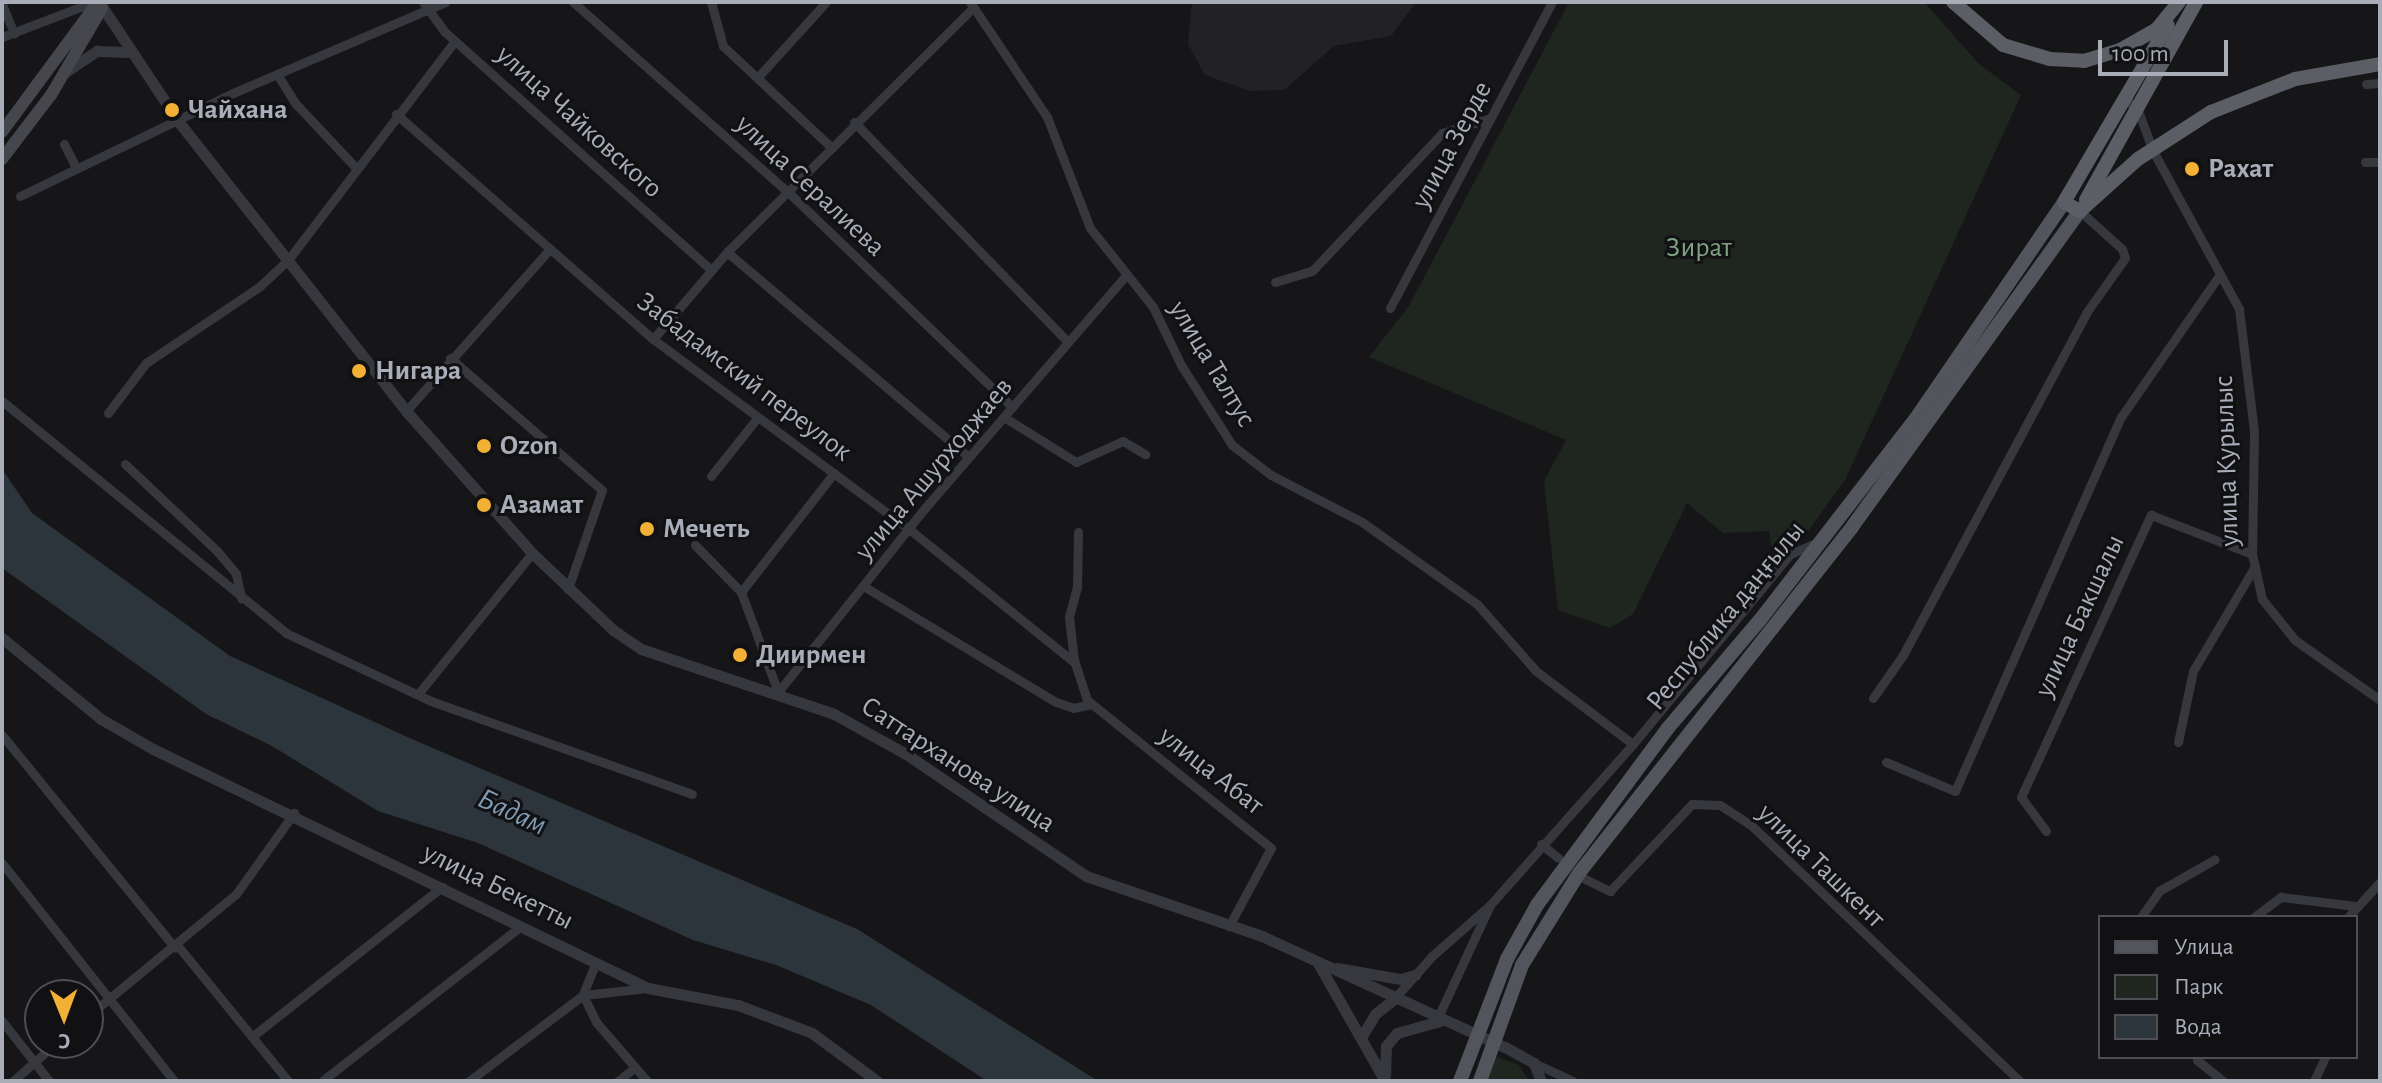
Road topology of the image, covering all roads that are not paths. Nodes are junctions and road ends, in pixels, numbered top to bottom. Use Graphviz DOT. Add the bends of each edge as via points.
graph roads {
  1 [pos="445,2"];
  2 [pos="573,2"];
  3 [pos="711,2"];
  4 [pos="826,2"];
  5 [pos="1552,2"];
  6 [pos="1953,2"];
  7 [pos="2180,2"];
  8 [pos="2196,2"];
  9 [pos="2,4"];
  10 [pos="98,4"];
  11 [pos="970,6"];
  12 [pos="426,7"];
  13 [pos="14,34"];
  14 [pos="2,37"];
  15 [pos="455,41"];
  16 [pos="128,52"];
  17 [pos="2380,64"];
  18 [pos="64,74"];
  19 [pos="277,74"];
  20 [pos="758,77"];
  21 [pos="2380,83"];
  22 [pos="2366,84"];
  23 [pos="2124,98"];
  24 [pos="2137,108"];
  25 [pos="396,114"];
  26 [pos="1491,118"];
  27 [pos="178,121"];
  28 [pos="854,122"];
  29 [pos="2,132"];
  30 [pos="64,144"];
  31 [pos="830,146"];
  32 [pos="2153,151"];
  33 [pos="2,159"];
  34 [pos="2365,162"];
  35 [pos="2380,162"];
  36 [pos="75,166"];
  37 [pos="356,168"];
  38 [pos="787,191"];
  39 [pos="20,196"];
  40 [pos="2064,202"];
  41 [pos="2080,211"];
  42 [pos="550,249"];
  43 [pos="727,252"];
  44 [pos="288,260"];
  45 [pos="711,270"];
  46 [pos="2220,274"];
  47 [pos="1126,275"];
  48 [pos="1275,282"];
  49 [pos="1390,308"];
  50 [pos="653,339"];
  51 [pos="1068,342"];
  52 [pos="450,358"];
  53 [pos="2,401"];
  54 [pos="1012,407"];
  55 [pos="406,411"];
  56 [pos="108,413"];
  57 [pos="758,417"];
  58 [pos="1004,417"];
  59 [pos="1145,454"];
  60 [pos="969,457"];
  61 [pos="125,464"];
  62 [pos="834,473"];
  63 [pos="711,476"];
  64 [pos="909,529"];
  65 [pos="1078,532"];
  66 [pos="1821,541"];
  67 [pos="695,545"];
  68 [pos="532,553"];
  69 [pos="2252,554"];
  70 [pos="2255,566"];
  71 [pos="865,587"];
  72 [pos="568,589"];
  73 [pos="741,592"];
  74 [pos="241,598"];
  75 [pos="2,638"];
  76 [pos="1075,663"];
  77 [pos="778,692"];
  78 [pos="418,694"];
  79 [pos="1873,698"];
  80 [pos="2380,700"];
  81 [pos="1092,704"];
  82 [pos="2,735"];
  83 [pos="2178,742"];
  84 [pos="1633,744"];
  85 [pos="1886,762"];
  86 [pos="692,794"];
  87 [pos="294,813"];
  88 [pos="2046,831"];
  89 [pos="1541,844"];
  90 [pos="1558,858"];
  91 [pos="2215,859"];
  92 [pos="2,863"];
  93 [pos="1585,879"];
  94 [pos="2380,882"];
  95 [pos="442,887"];
  96 [pos="1490,905"];
  97 [pos="2355,906"];
  98 [pos="2142,915"];
  99 [pos="2257,915"];
  100 [pos="2349,915"];
  101 [pos="521,926"];
  102 [pos="1229,926"];
  103 [pos="1450,940"];
  104 [pos="177,947"];
  105 [pos="1469,952"];
  106 [pos="596,962"];
  107 [pos="1322,965"];
  108 [pos="1415,975"];
  109 [pos="648,988"];
  110 [pos="583,995"];
  111 [pos="109,998"];
  112 [pos="1394,999"];
  113 [pos="104,1002"];
  114 [pos="1439,1020"];
  115 [pos="2,1021"];
  116 [pos="253,1036"];
  117 [pos="1362,1036"];
  118 [pos="37,1059"];
  119 [pos="2324,1059"];
  120 [pos="2197,1060"];
  121 [pos="34,1062"];
  122 [pos="1534,1063"];
  123 [pos="633,1069"];
  124 [pos="13,1081"];
  125 [pos="49,1081"];
  126 [pos="174,1081"];
  127 [pos="288,1081"];
  128 [pos="322,1081"];
  129 [pos="469,1081"];
  130 [pos="618,1081"];
  131 [pos="647,1081"];
  132 [pos="877,1081"];
  133 [pos="1386,1081"];
  134 [pos="1460,1081"];
  135 [pos="1480,1081"];
  136 [pos="1541,1081"];
  137 [pos="1573,1081"];
  138 [pos="2020,1081"];
  139 [pos="2223,1081"];
  140 [pos="2314,1081"];
  1 -- 12 [label="street"];
  2 -- 38 [label="street, улица Сералиева"];
  3 -- 20 [label="street" via="723,46"];
  4 -- 20 [label="street"];
  5 -- 26 [label="street, улица Зерде"];
  6 -- 7 [label="highway" via="2003,45 2050,59 2084,61 2120,50 2157,29"];
  7 -- 23 [label="highway"];
  8 -- 24 [label="highway"];
  9 -- 13 [label="street"];
  10 -- 13 [label="street"];
  10 -- 16 [label="street, Саттарханова улица"];
  10 -- 18 [label="main road"];
  10 -- 29 [label="main road"];
  11 -- 28 [label="street"];
  11 -- 47 [label="street, улица Талтус" via="1047,117 1090,228"];
  12 -- 15 [label="street, улица Чайковского"];
  12 -- 19 [label="street"];
  13 -- 14 [label="street"];
  15 -- 25 [label="street"];
  15 -- 45 [label="street, улица Чайковского"];
  16 -- 18 [label="street" via="97,51"];
  16 -- 27 [label="street, Саттарханова улица"];
  17 -- 32 [label="highway" via="2295,79 2211,112"];
  18 -- 33 [label="main road"];
  19 -- 27 [label="street"];
  19 -- 37 [label="street" via="296,104"];
  20 -- 31 [label="street"];
  21 -- 22 [label="street"];
  23 -- 24 [label="street"];
  23 -- 40 [label="highway"];
  24 -- 32 [label="street, улица Курылыс"];
  24 -- 41 [label="highway"];
  25 -- 37 [label="street"];
  25 -- 42 [label="street, Забадамский переулок"];
  26 -- 48 [label="street" via="1442,133 1312,271"];
  26 -- 49 [label="street, улица Зерде"];
  27 -- 36 [label="street"];
  27 -- 44 [label="street, Саттарханова улица"];
  28 -- 31 [label="street"];
  28 -- 51 [label="street"];
  30 -- 36 [label="street"];
  31 -- 38 [label="street"];
  32 -- 41 [label="highway"];
  32 -- 46 [label="street, улица Курылыс"];
  34 -- 35 [label="street"];
  36 -- 39 [label="street"];
  37 -- 44 [label="street"];
  38 -- 43 [label="street"];
  38 -- 54 [label="street, улица Сералиева"];
  40 -- 41 [label="highway"];
  40 -- 66 [label="main road, Республика даңғылы" via="1919,414"];
  41 -- 79 [label="street" via="2122,249 2125,258 2086,313 1903,655"];
  41 -- 135 [label="main road, Республика даңғылы, bridge" via="1834,550 1579,873 1522,965"];
  42 -- 50 [label="street, Забадамский переулок"];
  42 -- 52 [label="street"];
  43 -- 45 [label="street"];
  43 -- 60 [label="street"];
  44 -- 55 [label="street, Саттарханова улица"];
  44 -- 56 [label="street" via="260,286 146,363"];
  45 -- 50 [label="street"];
  46 -- 69 [label="street, улица Курылыс" via="2239,309 2254,432"];
  46 -- 85 [label="street" via="2121,417 1955,791"];
  47 -- 51 [label="street, улица Ашурходжаев"];
  47 -- 84 [label="street, улица Талтус" via="1153,307 1181,365 1232,445 1271,475 1362,522 1477,604 1536,671"];
  50 -- 57 [label="street, Забадамский переулок"];
  51 -- 54 [label="street, улица Ашурходжаев"];
  52 -- 55 [label="street"];
  52 -- 72 [label="street" via="602,490"];
  53 -- 74 [label="street"];
  54 -- 58 [label="street, улица Ашурходжаев"];
  55 -- 68 [label="street, Саттарханова улица"];
  57 -- 62 [label="street, Забадамский переулок"];
  57 -- 63 [label="street"];
  58 -- 59 [label="street" via="1076,462 1123,441"];
  58 -- 60 [label="street, улица Ашурходжаев"];
  60 -- 64 [label="street, улица Ашурходжаев"];
  61 -- 74 [label="street" via="217,551 236,574"];
  62 -- 64 [label="street, Забадамский переулок"];
  62 -- 73 [label="street"];
  64 -- 71 [label="street, улица Ашурходжаев"];
  64 -- 76 [label="street, Забадамский переулок"];
  65 -- 76 [label="street, улица Абат" via="1077,587 1069,617"];
  66 -- 84 [label="street" via="1790,554"];
  66 -- 134 [label="main road, Республика даңғылы, bridge" via="1668,728 1537,905 1507,959"];
  67 -- 73 [label="street"];
  68 -- 72 [label="street, Саттарханова улица"];
  68 -- 78 [label="street"];
  69 -- 70 [label="street, улица Курылыс"];
  69 -- 88 [label="street, улица Бакшалы" via="2151,515 2021,797"];
  70 -- 80 [label="street, улица Курылыс" via="2262,599 2295,640"];
  70 -- 83 [label="street" via="2193,671"];
  71 -- 77 [label="street, улица Ашурходжаев"];
  71 -- 81 [label="street" via="1056,702 1073,708"];
  72 -- 77 [label="street, Саттарханова улица" via="641,649"];
  73 -- 77 [label="street"];
  74 -- 78 [label="street" via="286,633"];
  75 -- 87 [label="street, улица Бекетты" via="101,719 153,749"];
  76 -- 81 [label="street, улица Абат"];
  77 -- 102 [label="street, Саттарханова улица" via="867,729 1086,876"];
  78 -- 86 [label="street"];
  81 -- 102 [label="street, улица Абат" via="1271,848"];
  82 -- 104 [label="street"];
  84 -- 89 [label="street"];
  87 -- 95 [label="street, улица Бекетты"];
  87 -- 104 [label="street" via="236,894"];
  89 -- 90 [label="street"];
  89 -- 96 [label="street"];
  91 -- 98 [label="street" via="2159,891"];
  92 -- 111 [label="street"];
  93 -- 138 [label="street, улица Ташкент" via="1610,891 1692,804 1720,805 1752,826"];
  94 -- 97 [label="street"];
  95 -- 101 [label="street, улица Бекетты"];
  95 -- 116 [label="street"];
  96 -- 103 [label="street"];
  96 -- 105 [label="street"];
  97 -- 99 [label="street" via="2281,897"];
  97 -- 100 [label="street"];
  101 -- 106 [label="street, улица Бекетты"];
  101 -- 128 [label="street"];
  102 -- 107 [label="street, Саттарханова улица"];
  103 -- 105 [label="street"];
  103 -- 108 [label="street"];
  104 -- 111 [label="street"];
  104 -- 116 [label="street"];
  105 -- 114 [label="street"];
  106 -- 109 [label="street, улица Бекетты"];
  106 -- 110 [label="street"];
  107 -- 108 [label="street" via="1401,979"];
  107 -- 112 [label="street, Саттарханова улица"];
  107 -- 117 [label="street"];
  108 -- 112 [label="street"];
  109 -- 110 [label="street"];
  109 -- 132 [label="street, улица Бекетты" via="738,1005 812,1033"];
  110 -- 123 [label="street"];
  110 -- 129 [label="street"];
  111 -- 113 [label="street"];
  111 -- 126 [label="street"];
  112 -- 114 [label="street, Саттарханова улица"];
  112 -- 117 [label="street" via="1375,1014"];
  114 -- 122 [label="street, Саттарханова улица"];
  114 -- 133 [label="street" via="1397,1033 1386,1046"];
  115 -- 121 [label="street"];
  116 -- 127 [label="street"];
  117 -- 133 [label="street"];
  118 -- 121 [label="street"];
  119 -- 140 [label="street"];
  120 -- 139 [label="street"];
  121 -- 124 [label="street"];
  121 -- 125 [label="street"];
  122 -- 136 [label="street"];
  122 -- 137 [label="street"];
  123 -- 130 [label="street"];
  123 -- 131 [label="street"];
}
